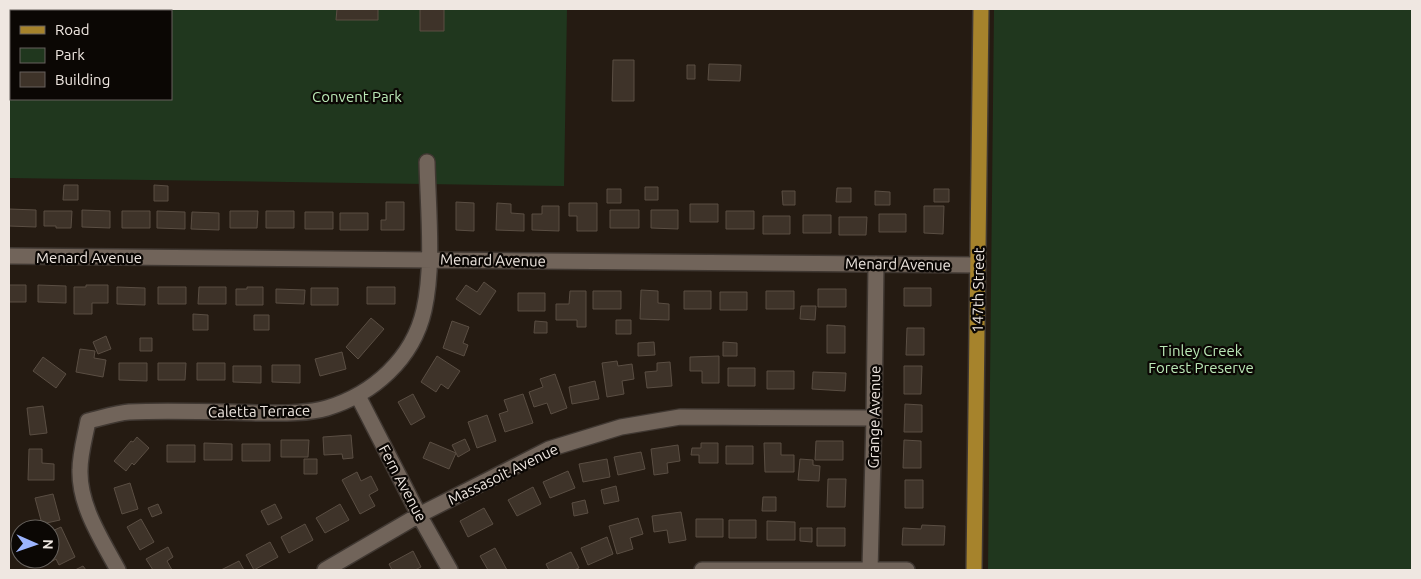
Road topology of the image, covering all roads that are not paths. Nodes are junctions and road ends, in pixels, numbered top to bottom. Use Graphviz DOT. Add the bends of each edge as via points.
graph roads {
  1 [pos="981,9"];
  2 [pos="427,162"];
  3 [pos="9,256"];
  4 [pos="429,259"];
  5 [pos="876,264"];
  6 [pos="978,265"];
  7 [pos="358,396"];
  8 [pos="874,418"];
  9 [pos="419,515"];
  10 [pos="118,570"];
  11 [pos="325,570"];
  12 [pos="450,570"];
  13 [pos="702,570"];
  14 [pos="870,570"];
  15 [pos="907,570"];
  16 [pos="974,570"];
  1 -- 6 [label="main road, 147th Street"];
  2 -- 4 [label="street, Caletta Terrace"];
  3 -- 4 [label="street, Menard Avenue"];
  4 -- 5 [label="street, Menard Avenue"];
  4 -- 7 [label="street, Caletta Terrace" via="427,297 417,331 395,366"];
  5 -- 6 [label="street, Menard Avenue"];
  5 -- 8 [label="street, Grange Avenue"];
  6 -- 16 [label="main road, 147th Street"];
  7 -- 9 [label="street, Fern Avenue"];
  7 -- 10 [label="street, Caletta Terrace" via="308,411 127,412 88,421 80,470 82,489 91,520"];
  8 -- 9 [label="street, Massasoit Avenue" via="680,417 622,427 549,450"];
  8 -- 14 [label="street, Grange Avenue"];
  9 -- 11 [label="street, Massasoit Avenue"];
  9 -- 12 [label="street, Fern Avenue"];
  13 -- 14 [label="street"];
  14 -- 15 [label="street"];
}
